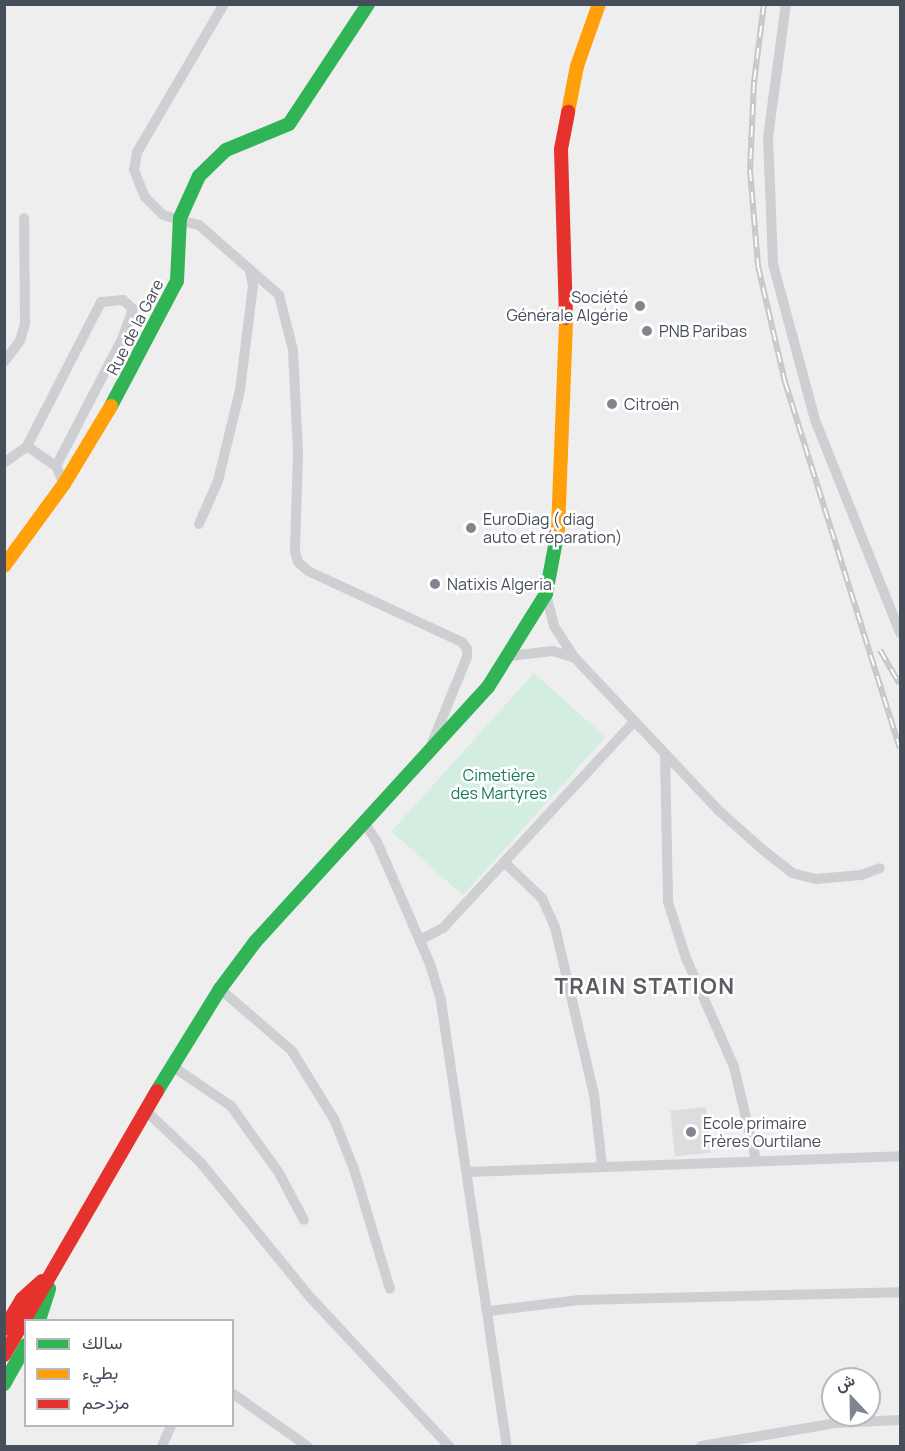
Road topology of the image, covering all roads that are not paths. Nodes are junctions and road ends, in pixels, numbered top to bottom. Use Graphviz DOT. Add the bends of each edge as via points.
graph roads {
  1 [pos="224,4"];
  2 [pos="368,4"];
  3 [pos="599,4"];
  4 [pos="786,4"];
  5 [pos="24,218"];
  6 [pos="180,218"];
  7 [pos="250,269"];
  8 [pos="4,362"];
  9 [pos="27,446"];
  10 [pos="4,463"];
  11 [pos="56,466"];
  12 [pos="64,484"];
  13 [pos="198,524"];
  14 [pos="4,566"];
  15 [pos="546,594"];
  16 [pos="900,633"];
  17 [pos="509,656"];
  18 [pos="575,658"];
  19 [pos="633,723"];
  20 [pos="430,751"];
  21 [pos="665,754"];
  22 [pos="364,822"];
  23 [pos="504,862"];
  24 [pos="880,868"];
  25 [pos="420,940"];
  26 [pos="220,989"];
  27 [pos="172,1066"];
  28 [pos="146,1110"];
  29 [pos="900,1156"];
  30 [pos="756,1160"];
  31 [pos="602,1165"];
  32 [pos="468,1172"];
  33 [pos="304,1220"];
  34 [pos="50,1276"];
  35 [pos="390,1289"];
  36 [pos="900,1292"];
  37 [pos="490,1311"];
  38 [pos="25,1319"];
  39 [pos="39,1319"];
  40 [pos="24,1321"];
  41 [pos="4,1329"];
  42 [pos="24,1349"];
  43 [pos="4,1355"];
  44 [pos="4,1384"];
  45 [pos="234,1394"];
  46 [pos="900,1420"];
  47 [pos="170,1427"];
  48 [pos="162,1446"];
  49 [pos="307,1446"];
  50 [pos="449,1446"];
  51 [pos="507,1446"];
  52 [pos="701,1446"];
  1 -- 6 [label="street" via="137,152 134,170 145,197 163,214"];
  2 -- 6 [label="main road, Rue de la Gare" via="289,124 226,150 199,176"];
  3 -- 15 [label="main road" via="577,66 561,149 567,276 560,503 556,552"];
  4 -- 16 [label="street" via="768,137 773,264 815,420"];
  5 -- 8 [label="street" via="25,323 20,341"];
  6 -- 7 [label="street" via="199,225"];
  6 -- 12 [label="main road, Rue de la Gare" via="177,281 138,361"];
  7 -- 13 [label="street" via="253,286 240,390 218,481"];
  7 -- 20 [label="street" via="279,295 293,350 298,562 308,571 462,642 467,649 468,657 449,695"];
  9 -- 10 [label="street"];
  9 -- 11 [label="street"];
  9 -- 11 [label="street" via="101,302 123,300 133,309 123,337"];
  11 -- 12 [label="street"];
  12 -- 14 [label="main road, Rue de la Gare"];
  15 -- 17 [label="main road"];
  15 -- 18 [label="street" via="554,626"];
  17 -- 18 [label="street" via="553,651"];
  17 -- 20 [label="main road" via="488,687"];
  18 -- 19 [label="street"];
  19 -- 21 [label="street"];
  19 -- 23 [label="street"];
  20 -- 22 [label="main road"];
  21 -- 24 [label="street" via="718,810 792,873 816,879"];
  21 -- 30 [label="street" via="668,902 686,958 734,1067"];
  22 -- 25 [label="street" via="377,842"];
  22 -- 26 [label="main road" via="255,942"];
  23 -- 25 [label="street" via="443,928"];
  23 -- 31 [label="street" via="542,898 555,927 594,1094"];
  25 -- 32 [label="street" via="441,1001"];
  26 -- 27 [label="main road"];
  26 -- 35 [label="street" via="292,1052 334,1119 361,1190"];
  27 -- 28 [label="main road"];
  27 -- 33 [label="street" via="231,1106 279,1173"];
  28 -- 34 [label="main road"];
  28 -- 50 [label="street" via="201,1163 310,1297"];
  29 -- 30 [label="street"];
  30 -- 31 [label="street"];
  31 -- 32 [label="street"];
  32 -- 37 [label="street"];
  34 -- 38 [label="main road"];
  34 -- 39 [label="main road" via="49,1293"];
  34 -- 41 [label="main road" via="22,1299"];
  36 -- 37 [label="street" via="579,1300"];
  37 -- 51 [label="street"];
  40 -- 43 [label="main road"];
  42 -- 44 [label="main road"];
  45 -- 49 [label="street"];
  46 -- 52 [label="street" via="835,1423"];
  47 -- 48 [label="street"];
}
